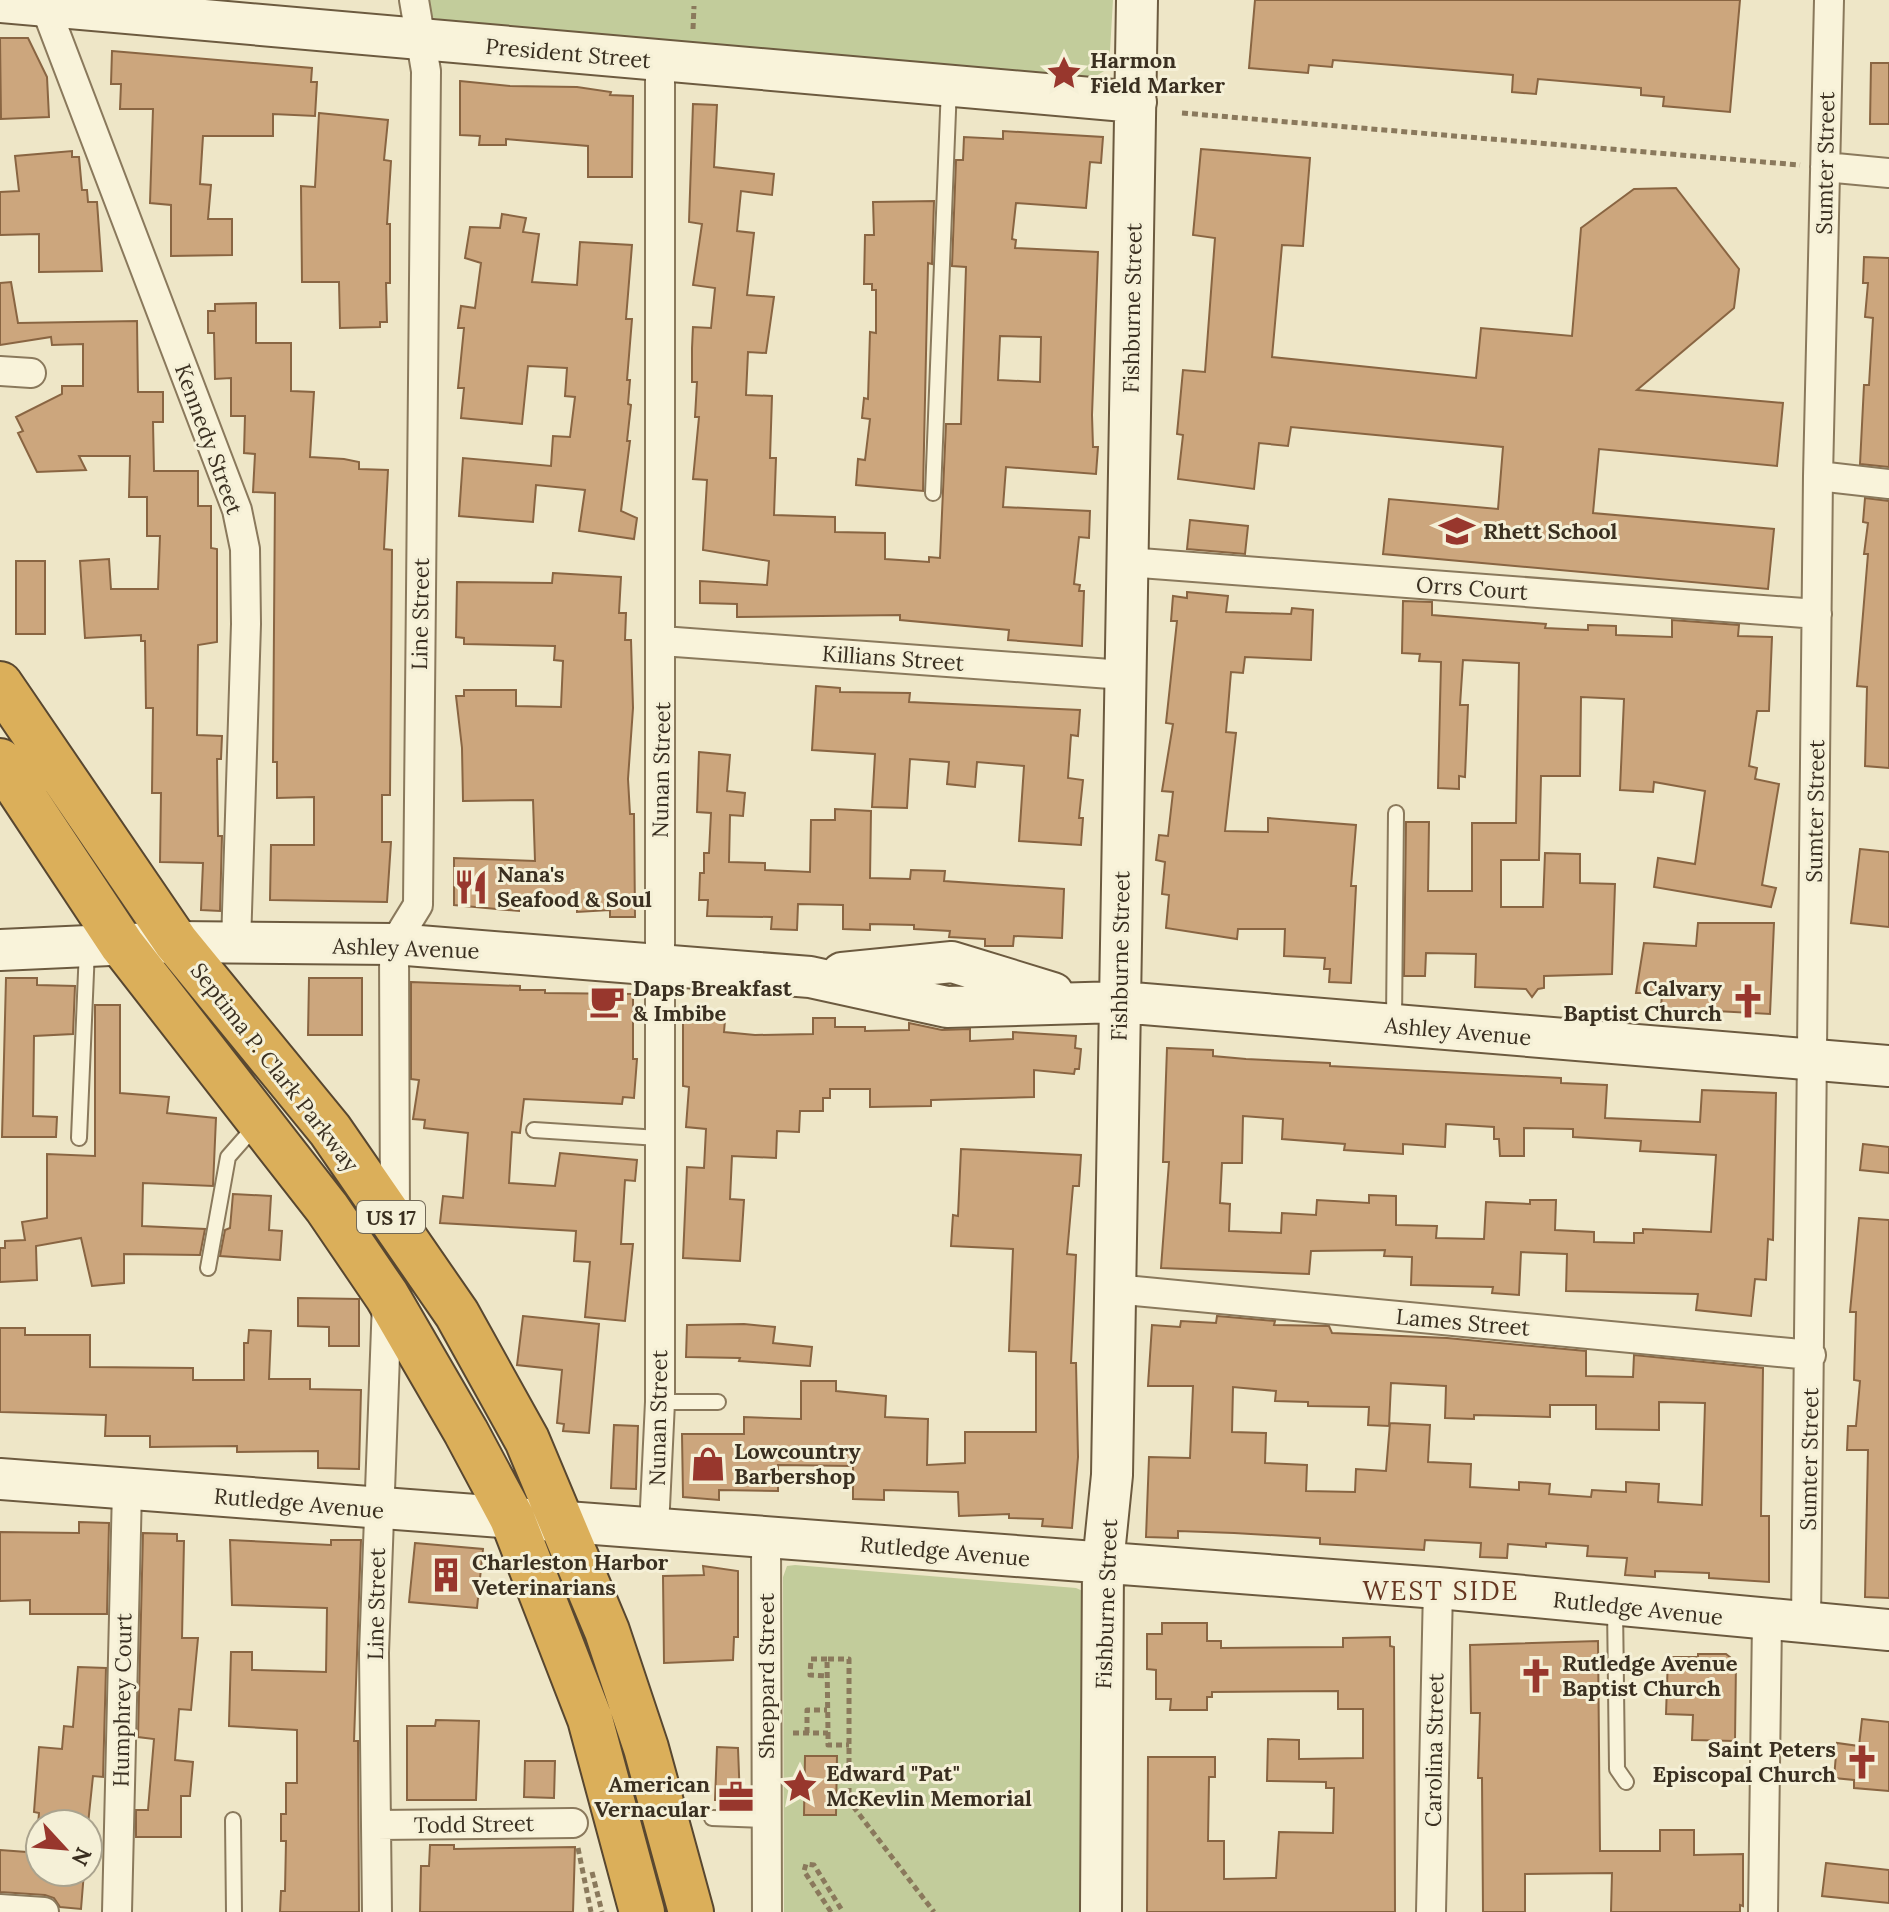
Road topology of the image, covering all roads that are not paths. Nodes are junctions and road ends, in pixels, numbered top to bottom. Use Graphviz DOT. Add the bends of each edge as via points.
graph roads {
  1 [pos="414,0"];
  2 [pos="1137,0"];
  3 [pos="1829,0"];
  4 [pos="0,2"];
  5 [pos="45,6"];
  6 [pos="420,40"];
  7 [pos="660,61"];
  8 [pos="949,86"];
  9 [pos="1136,102"];
  10 [pos="1825,167"];
  11 [pos="1889,173"];
  12 [pos="0,371"];
  13 [pos="31,373"];
  14 [pos="1818,476"];
  15 [pos="1889,484"];
  16 [pos="933,493"];
  17 [pos="1127,562"];
  18 [pos="1817,614"];
  19 [pos="662,641"];
  20 [pos="1124,675"];
  21 [pos="0,684"];
  22 [pos="0,761"];
  23 [pos="1396,813"];
  24 [pos="176,942"];
  25 [pos="236,944"];
  26 [pos="394,944"];
  27 [pos="104,945"];
  28 [pos="0,950"];
  29 [pos="659,965"];
  30 [pos="1120,1002"];
  31 [pos="1394,1025"];
  32 [pos="1813,1061"];
  33 [pos="1889,1066"];
  34 [pos="260,1121"];
  35 [pos="534,1130"];
  36 [pos="79,1138"];
  37 [pos="659,1138"];
  38 [pos="395,1223"];
  39 [pos="208,1268"];
  40 [pos="1114,1289"];
  41 [pos="387,1296"];
  42 [pos="1811,1355"];
  43 [pos="660,1402"];
  44 [pos="718,1402"];
  45 [pos="0,1479"];
  46 [pos="127,1489"];
  47 [pos="378,1510"];
  48 [pos="512,1518"];
  49 [pos="561,1520"];
  50 [pos="654,1528"];
  51 [pos="766,1537"];
  52 [pos="1103,1564"];
  53 [pos="1438,1588"];
  54 [pos="1615,1605"];
  55 [pos="1767,1621"];
  56 [pos="1806,1623"];
  57 [pos="1889,1630"];
  58 [pos="1626,1782"];
  59 [pos="712,1818"];
  60 [pos="233,1820"];
  61 [pos="767,1820"];
  62 [pos="376,1825"];
  63 [pos="575,1831"];
  64 [pos="0,1909"];
  65 [pos="44,1912"];
  66 [pos="117,1912"];
  67 [pos="234,1912"];
  68 [pos="377,1912"];
  69 [pos="642,1912"];
  70 [pos="691,1912"];
  71 [pos="767,1912"];
  72 [pos="1101,1912"];
  73 [pos="1431,1912"];
  74 [pos="1763,1912"];
  1 -- 6 [label="street, Line Street"];
  2 -- 9 [label="street, Fishburne Street"];
  3 -- 10 [label="street, Sumter Street"];
  4 -- 5 [label="street, President Street"];
  5 -- 6 [label="street, President Street"];
  5 -- 25 [label="street, Kennedy Street" via="237,510 245,549"];
  6 -- 7 [label="street, President Street"];
  6 -- 26 [label="street, Line Street" via="426,71 418,905"];
  7 -- 8 [label="street, President Street"];
  7 -- 19 [label="street, Nunan Street"];
  8 -- 9 [label="street, President Street"];
  8 -- 16 [label="lane"];
  9 -- 17 [label="street, Fishburne Street"];
  10 -- 11 [label="street"];
  10 -- 14 [label="street, Sumter Street"];
  12 -- 13 [label="street"];
  14 -- 15 [label="street"];
  14 -- 18 [label="street, Sumter Street"];
  17 -- 18 [label="street, Orrs Court"];
  17 -- 20 [label="street, Fishburne Street"];
  18 -- 32 [label="street, Sumter Street"];
  19 -- 20 [label="street, Killians Street"];
  19 -- 29 [label="street, Nunan Street"];
  20 -- 30 [label="street, Fishburne Street"];
  21 -- 24 [label="highway, Septima P. Clark Parkway / US 17"];
  22 -- 27 [label="highway, Septima P. Clark Parkway / US 17"];
  23 -- 31 [label="lane"];
  24 -- 25 [label="street, Ashley Avenue"];
  24 -- 27 [label="street, Ashley Avenue"];
  24 -- 38 [label="highway, Septima P. Clark Parkway / US 17" via="330,1130"];
  25 -- 26 [label="street, Ashley Avenue"];
  26 -- 29 [label="street, Ashley Avenue"];
  26 -- 38 [label="street"];
  27 -- 28 [label="street, Ashley Avenue"];
  27 -- 34 [label="highway, Septima P. Clark Parkway / US 17"];
  27 -- 36 [label="lane"];
  29 -- 30 [label="street, Ashley Avenue" via="810,977 952,962 1075,1000"];
  29 -- 37 [label="street, Nunan Street"];
  30 -- 31 [label="street, Ashley Avenue"];
  30 -- 40 [label="street, Fishburne Street"];
  31 -- 32 [label="street, Ashley Avenue"];
  32 -- 33 [label="street, Ashley Avenue"];
  32 -- 42 [label="street, Sumter Street"];
  34 -- 39 [label="lane" via="228,1157"];
  34 -- 41 [label="highway, Septima P. Clark Parkway / US 17"];
  35 -- 37 [label="lane"];
  37 -- 43 [label="street, Nunan Street"];
  38 -- 49 [label="highway, Septima P. Clark Parkway / US 17" via="457,1314 527,1440"];
  40 -- 42 [label="street, Lames Street"];
  40 -- 52 [label="street, Fishburne Street" via="1112,1475"];
  41 -- 47 [label="street, Line Street"];
  41 -- 48 [label="highway, Septima P. Clark Parkway / US 17"];
  42 -- 56 [label="street, Sumter Street"];
  43 -- 44 [label="lane"];
  43 -- 50 [label="street, Nunan Street"];
  45 -- 46 [label="street, Rutledge Avenue"];
  46 -- 47 [label="street, Rutledge Avenue"];
  46 -- 66 [label="street, Humphrey Court"];
  47 -- 48 [label="street, Rutledge Avenue"];
  47 -- 62 [label="street, Line Street"];
  48 -- 49 [label="street, Rutledge Avenue"];
  48 -- 69 [label="highway, Septima P. Clark Parkway / US 17" via="590,1719"];
  49 -- 50 [label="street, Rutledge Avenue"];
  49 -- 70 [label="highway, Septima P. Clark Parkway / US 17" via="607,1631 646,1748"];
  50 -- 51 [label="street, Rutledge Avenue"];
  51 -- 52 [label="street, Rutledge Avenue"];
  51 -- 61 [label="street, Sheppard Street"];
  52 -- 53 [label="street, Rutledge Avenue"];
  52 -- 72 [label="street, Fishburne Street"];
  53 -- 54 [label="street, Rutledge Avenue"];
  53 -- 73 [label="street, Carolina Street"];
  54 -- 55 [label="street, Rutledge Avenue"];
  54 -- 58 [label="lane" via="1617,1769"];
  55 -- 56 [label="street, Rutledge Avenue"];
  55 -- 74 [label="street"];
  56 -- 57 [label="street, Rutledge Avenue"];
  59 -- 61 [label="lane"];
  60 -- 67 [label="lane"];
  61 -- 71 [label="street, Sheppard Street"];
  62 -- 63 [label="street, Todd Street"];
  62 -- 68 [label="street, Line Street"];
  64 -- 65 [label="street"];
}
